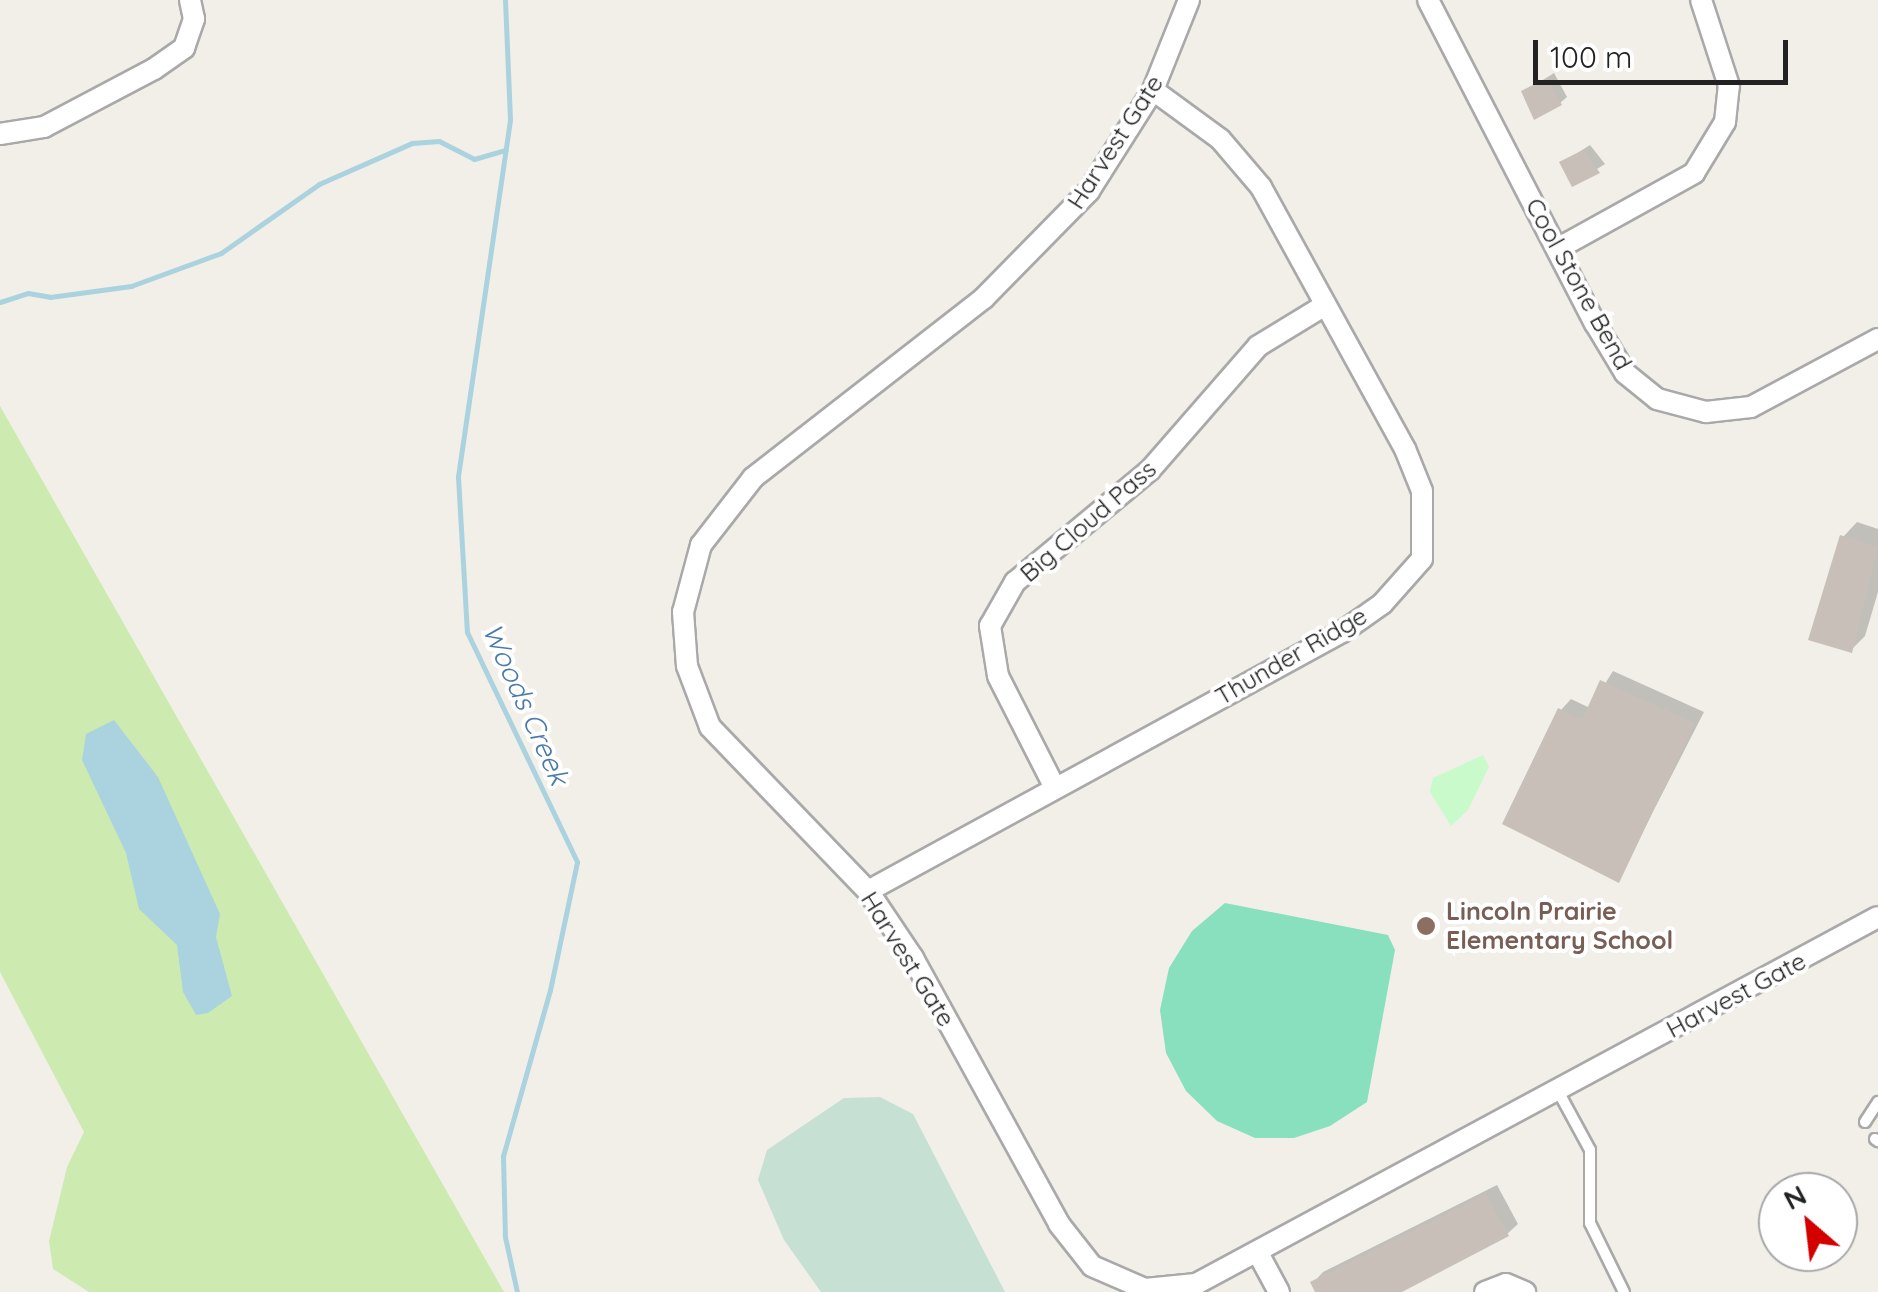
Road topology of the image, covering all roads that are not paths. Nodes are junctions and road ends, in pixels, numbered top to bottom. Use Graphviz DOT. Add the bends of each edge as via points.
graph roads {
  1 [pos="190,0"];
  2 [pos="1189,0"];
  3 [pos="1428,0"];
  4 [pos="1701,0"];
  5 [pos="1153,90"];
  6 [pos="0,134"];
  7 [pos="1557,249"];
  8 [pos="1322,307"];
  9 [pos="1878,339"];
  10 [pos="1054,786"];
  11 [pos="868,891"];
  12 [pos="1878,917"];
  13 [pos="1558,1091"];
  14 [pos="1878,1102"];
  15 [pos="1866,1122"];
  16 [pos="1258,1253"];
  17 [pos="1279,1292"];
  18 [pos="1485,1292"];
  19 [pos="1525,1292"];
  20 [pos="1624,1292"];
  1 -- 6 [label="street" via="194,20 184,48 44,128"];
  2 -- 5 [label="street, Harvest Gate"];
  3 -- 7 [label="street, Cool Stone Bend"];
  4 -- 7 [label="street" via="1729,86 1725,122 1694,173"];
  5 -- 8 [label="street, Thunder Ridge" via="1220,139 1260,187"];
  5 -- 11 [label="street, Harvest Gate" via="1089,191 1051,236 984,298 753,478 714,526 694,565 684,638 696,699 710,727"];
  7 -- 9 [label="street, Cool Stone Bend" via="1625,374 1670,406 1706,412 1751,407"];
  8 -- 10 [label="street, Big Cloud Pass" via="1258,346 1150,470 1015,582 990,626 998,676"];
  8 -- 10 [label="street, Thunder Ridge" via="1422,491 1422,559 1382,604 1342,632"];
  10 -- 11 [label="street, Thunder Ridge"];
  11 -- 16 [label="street, Harvest Gate" via="913,958 1060,1224 1092,1266 1145,1289 1196,1284"];
  12 -- 13 [label="street, Harvest Gate"];
  13 -- 16 [label="street, Harvest Gate"];
  13 -- 20 [label="lane" via="1590,1150 1590,1223"];
  14 -- 15 [label="lane"];
  16 -- 17 [label="street"];
  18 -- 19 [label="street" via="1506,1284"];
}
